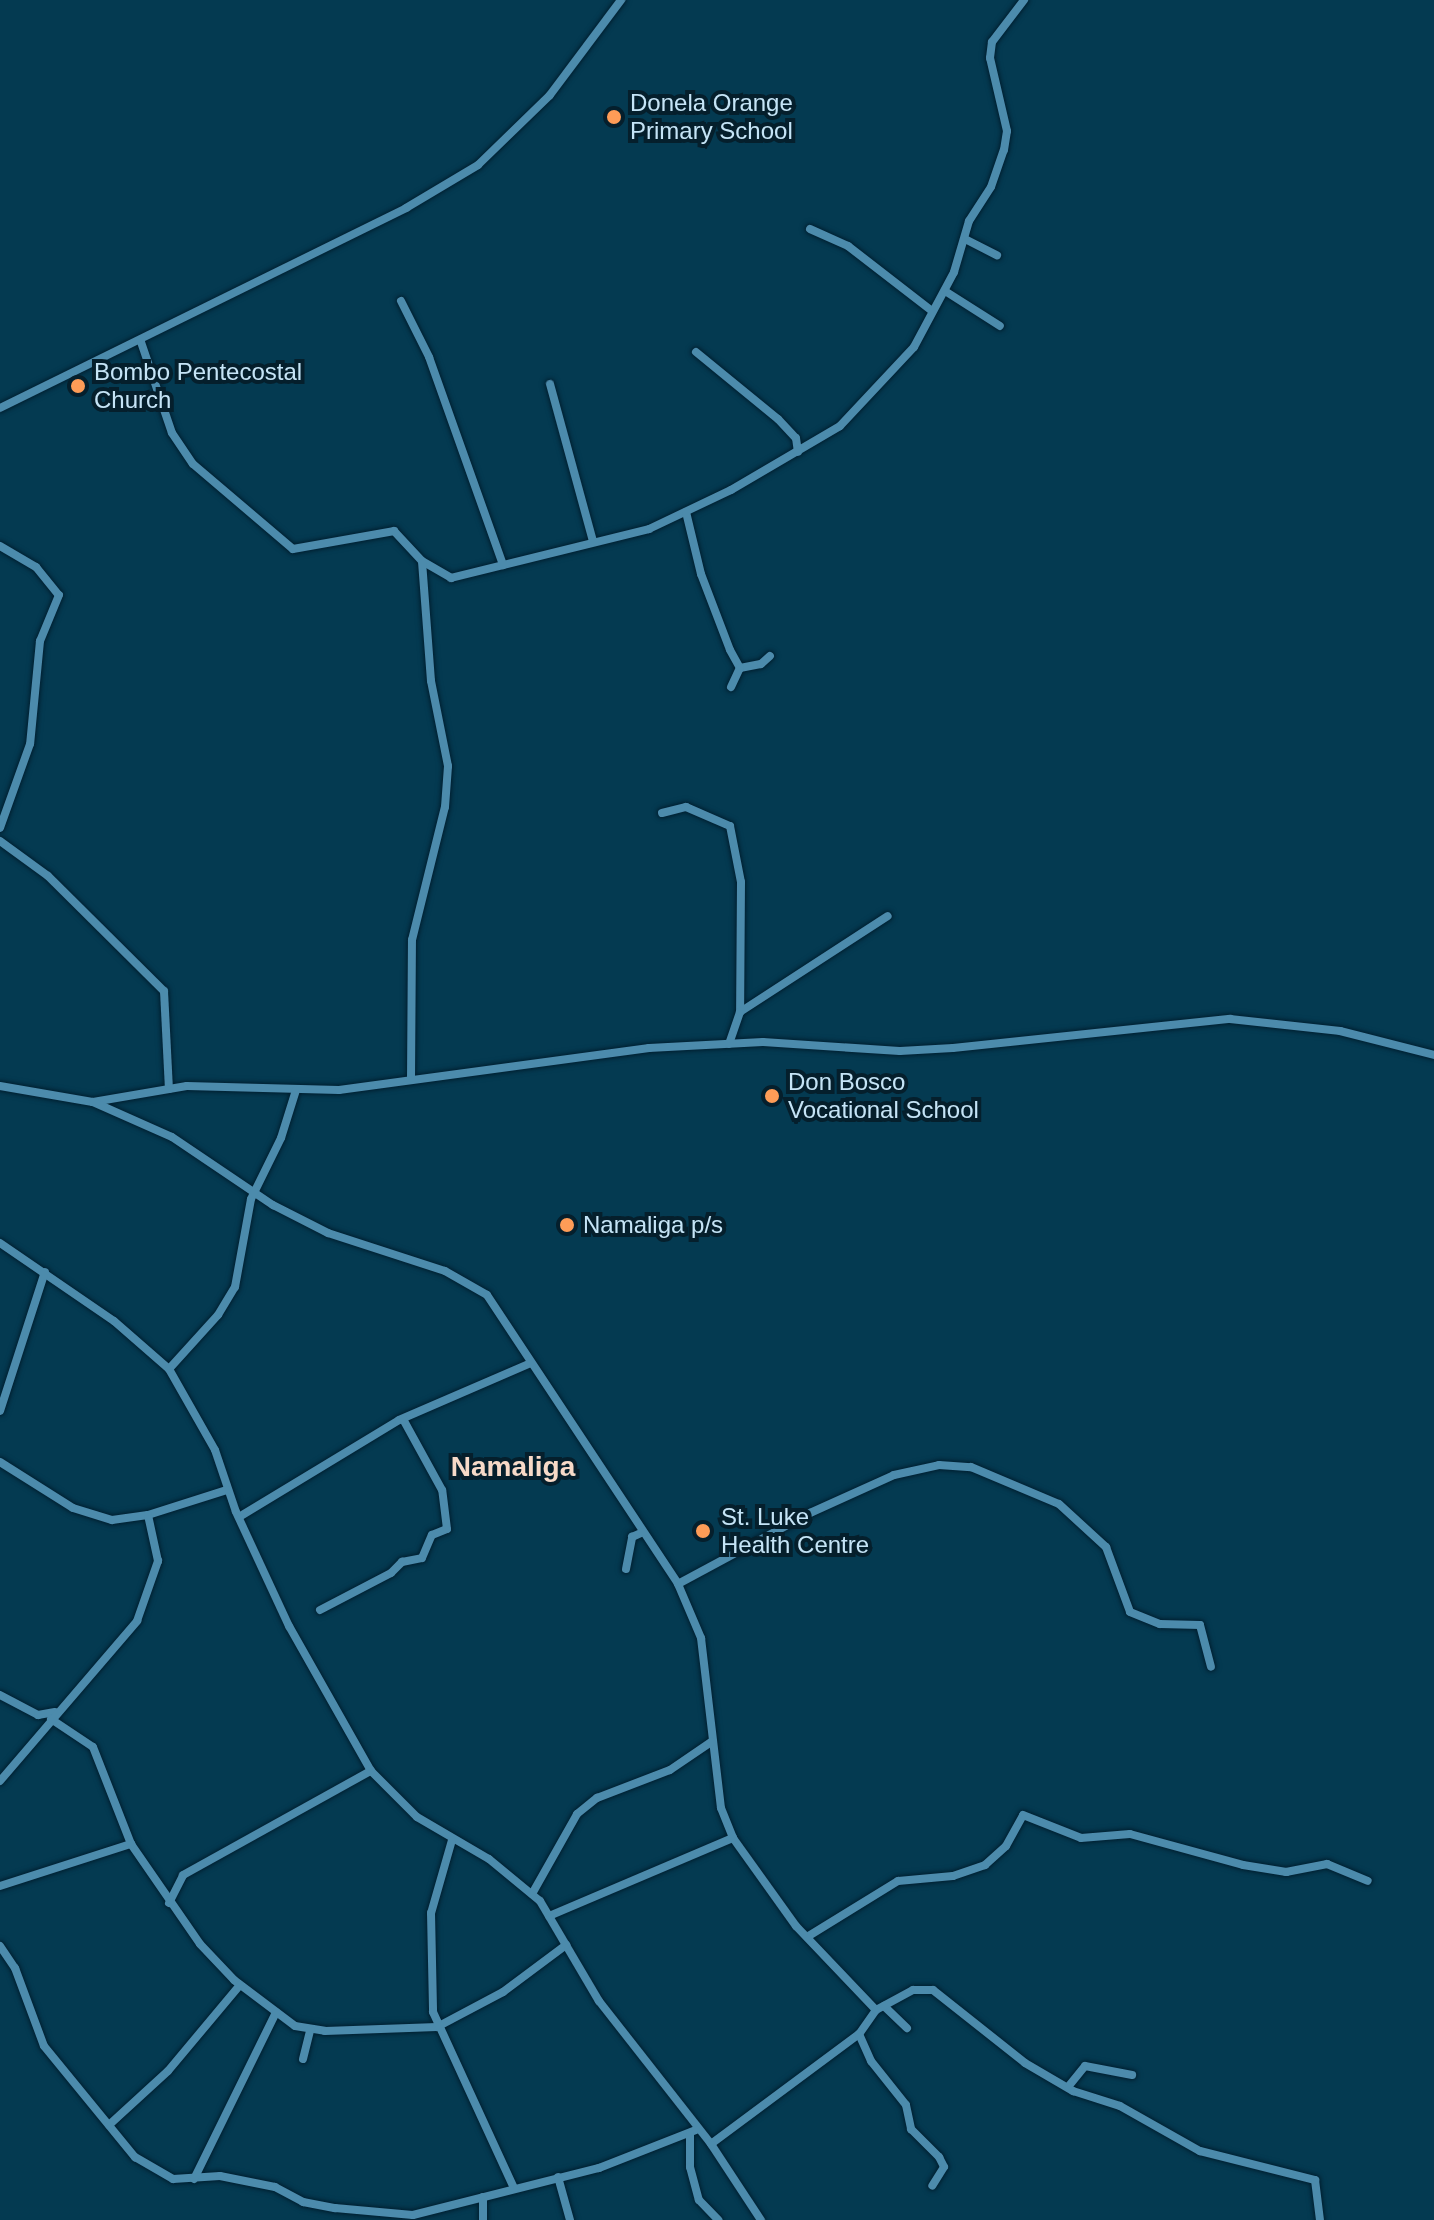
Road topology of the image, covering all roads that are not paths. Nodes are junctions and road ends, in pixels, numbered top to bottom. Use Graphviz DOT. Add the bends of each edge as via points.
graph roads {
  1 [pos="621,0"];
  2 [pos="1024,0"];
  3 [pos="810,229"];
  4 [pos="965,239"];
  5 [pos="997,255"];
  6 [pos="945,291"];
  7 [pos="401,301"];
  8 [pos="932,311"];
  9 [pos="1000,326"];
  10 [pos="141,342"];
  11 [pos="696,352"];
  12 [pos="550,384"];
  13 [pos="0,408"];
  14 [pos="798,452"];
  15 [pos="686,512"];
  16 [pos="593,541"];
  17 [pos="0,546"];
  18 [pos="422,561"];
  19 [pos="503,565"];
  20 [pos="770,656"];
  21 [pos="740,668"];
  22 [pos="731,687"];
  23 [pos="662,813"];
  24 [pos="0,828"];
  25 [pos="0,841"];
  26 [pos="888,916"];
  27 [pos="740,1012"];
  28 [pos="729,1044"];
  29 [pos="1434,1055"];
  30 [pos="411,1079"];
  31 [pos="0,1086"];
  32 [pos="169,1089"];
  33 [pos="296,1090"];
  34 [pos="93,1102"];
  35 [pos="253,1193"];
  36 [pos="0,1243"];
  37 [pos="45,1272"];
  38 [pos="531,1363"];
  39 [pos="169,1369"];
  40 [pos="0,1411"];
  41 [pos="403,1419"];
  42 [pos="0,1462"];
  43 [pos="227,1490"];
  44 [pos="148,1515"];
  45 [pos="239,1517"];
  46 [pos="643,1532"];
  47 [pos="626,1569"];
  48 [pos="678,1584"];
  49 [pos="320,1610"];
  50 [pos="1211,1667"];
  51 [pos="0,1695"];
  52 [pos="38,1715"];
  53 [pos="53,1716"];
  54 [pos="41,1731"];
  55 [pos="711,1742"];
  56 [pos="371,1771"];
  57 [pos="0,1781"];
  58 [pos="733,1838"];
  59 [pos="452,1840"];
  60 [pos="131,1844"];
  61 [pos="1368,1881"];
  62 [pos="0,1886"];
  63 [pos="532,1894"];
  64 [pos="169,1903"];
  65 [pos="549,1916"];
  66 [pos="807,1937"];
  67 [pos="566,1945"];
  68 [pos="0,1946"];
  69 [pos="240,1985"];
  70 [pos="880,2008"];
  71 [pos="276,2012"];
  72 [pos="437,2027"];
  73 [pos="907,2028"];
  74 [pos="310,2030"];
  75 [pos="859,2034"];
  76 [pos="303,2059"];
  77 [pos="1132,2075"];
  78 [pos="1068,2087"];
  79 [pos="109,2125"];
  80 [pos="693,2132"];
  81 [pos="711,2144"];
  82 [pos="558,2177"];
  83 [pos="194,2179"];
  84 [pos="932,2186"];
  85 [pos="514,2188"];
  86 [pos="483,2197"];
  87 [pos="483,2220"];
  88 [pos="570,2220"];
  89 [pos="718,2220"];
  90 [pos="761,2220"];
  91 [pos="1320,2220"];
  1 -- 10 [label="street" via="550,95 478,165 406,208"];
  2 -- 4 [label="street" via="992,42 990,70 1007,139"];
  3 -- 8 [label="street" via="848,246"];
  4 -- 5 [label="street"];
  4 -- 6 [label="street"];
  6 -- 8 [label="street"];
  6 -- 9 [label="street"];
  7 -- 19 [label="street" via="429,357"];
  8 -- 14 [label="street" via="914,347 881,386 840,426"];
  10 -- 13 [label="street"];
  10 -- 18 [label="street" via="172,433 207,481 277,541 305,550 394,531"];
  11 -- 14 [label="street" via="778,419 796,438"];
  12 -- 16 [label="street"];
  14 -- 15 [label="street"];
  15 -- 16 [label="street" via="649,529"];
  15 -- 21 [label="street" via="701,574"];
  16 -- 19 [label="street"];
  17 -- 24 [label="street" via="36,567 59,595 40,641 30,744"];
  18 -- 19 [label="street" via="451,578"];
  18 -- 30 [label="street" via="431,681 448,766 445,807 412,940"];
  20 -- 21 [label="street" via="761,664"];
  21 -- 22 [label="street"];
  23 -- 27 [label="street" via="686,807 730,826 741,882"];
  25 -- 32 [label="street" via="48,876 164,991"];
  26 -- 27 [label="street"];
  27 -- 28 [label="street"];
  28 -- 29 [label="street" via="900,1051 1230,1019 1340,1031"];
  28 -- 30 [label="street" via="649,1048"];
  30 -- 33 [label="street" via="375,1088"];
  31 -- 34 [label="street"];
  32 -- 33 [label="street"];
  32 -- 34 [label="street"];
  33 -- 35 [label="street" via="281,1138"];
  34 -- 35 [label="street" via="172,1137"];
  35 -- 38 [label="street" via="328,1233 475,1286 498,1307"];
  35 -- 39 [label="street" via="235,1287 218,1315"];
  36 -- 37 [label="street"];
  37 -- 39 [label="street"];
  37 -- 40 [label="street"];
  38 -- 41 [label="street"];
  38 -- 46 [label="street"];
  39 -- 43 [label="street" via="202,1423"];
  41 -- 45 [label="street"];
  41 -- 49 [label="street" via="442,1490 447,1529 432,1535 422,1558 402,1562"];
  42 -- 44 [label="street" via="85,1515 112,1520"];
  43 -- 44 [label="street"];
  43 -- 45 [label="street"];
  44 -- 53 [label="street" via="158,1561 144,1608 128,1634"];
  45 -- 56 [label="street" via="289,1626"];
  46 -- 47 [label="street" via="632,1537"];
  46 -- 48 [label="street"];
  48 -- 50 [label="street" via="894,1475 939,1465 971,1467 1059,1504 1106,1547 1130,1612 1160,1624 1200,1625"];
  48 -- 55 [label="street" via="701,1638"];
  51 -- 52 [label="street"];
  52 -- 53 [label="street"];
  52 -- 54 [label="street"];
  53 -- 54 [label="street"];
  53 -- 60 [label="street" via="93,1747"];
  54 -- 57 [label="street"];
  55 -- 58 [label="street" via="721,1808"];
  55 -- 63 [label="street" via="670,1770 597,1798 577,1814"];
  56 -- 59 [label="street" via="417,1817"];
  56 -- 64 [label="street" via="183,1875"];
  58 -- 65 [label="street"];
  58 -- 66 [label="street"];
  59 -- 63 [label="street" via="489,1859"];
  59 -- 72 [label="street" via="431,1913"];
  60 -- 62 [label="street"];
  60 -- 64 [label="street"];
  61 -- 66 [label="street" via="1327,1864 1286,1872 1130,1834 1081,1838 1023,1815 1006,1846 985,1865 953,1876 898,1881"];
  63 -- 65 [label="street"];
  64 -- 69 [label="street"];
  65 -- 67 [label="street"];
  66 -- 70 [label="street"];
  67 -- 72 [label="street" via="503,1992"];
  67 -- 80 [label="street" via="599,2001"];
  68 -- 79 [label="street" via="15,1968 44,2046"];
  69 -- 71 [label="street"];
  69 -- 79 [label="street" via="168,2071"];
  70 -- 73 [label="street"];
  70 -- 75 [label="street"];
  70 -- 78 [label="street" via="913,1990 933,1990 1025,2063"];
  71 -- 74 [label="street"];
  71 -- 83 [label="street"];
  72 -- 74 [label="street"];
  72 -- 85 [label="street"];
  74 -- 76 [label="street"];
  75 -- 81 [label="street"];
  75 -- 84 [label="street" via="871,2061 906,2105 911,2129 944,2167"];
  77 -- 78 [label="street" via="1085,2066"];
  78 -- 91 [label="street" via="1120,2106 1200,2151 1315,2180"];
  79 -- 83 [label="street" via="154,2172"];
  80 -- 81 [label="street"];
  80 -- 82 [label="street" via="599,2168"];
  80 -- 89 [label="street" via="690,2167 699,2200"];
  81 -- 90 [label="street"];
  82 -- 85 [label="street"];
  82 -- 88 [label="street"];
  83 -- 86 [label="street" via="252,2180 303,2202 393,2217"];
  85 -- 86 [label="street"];
  86 -- 87 [label="street"];
}
